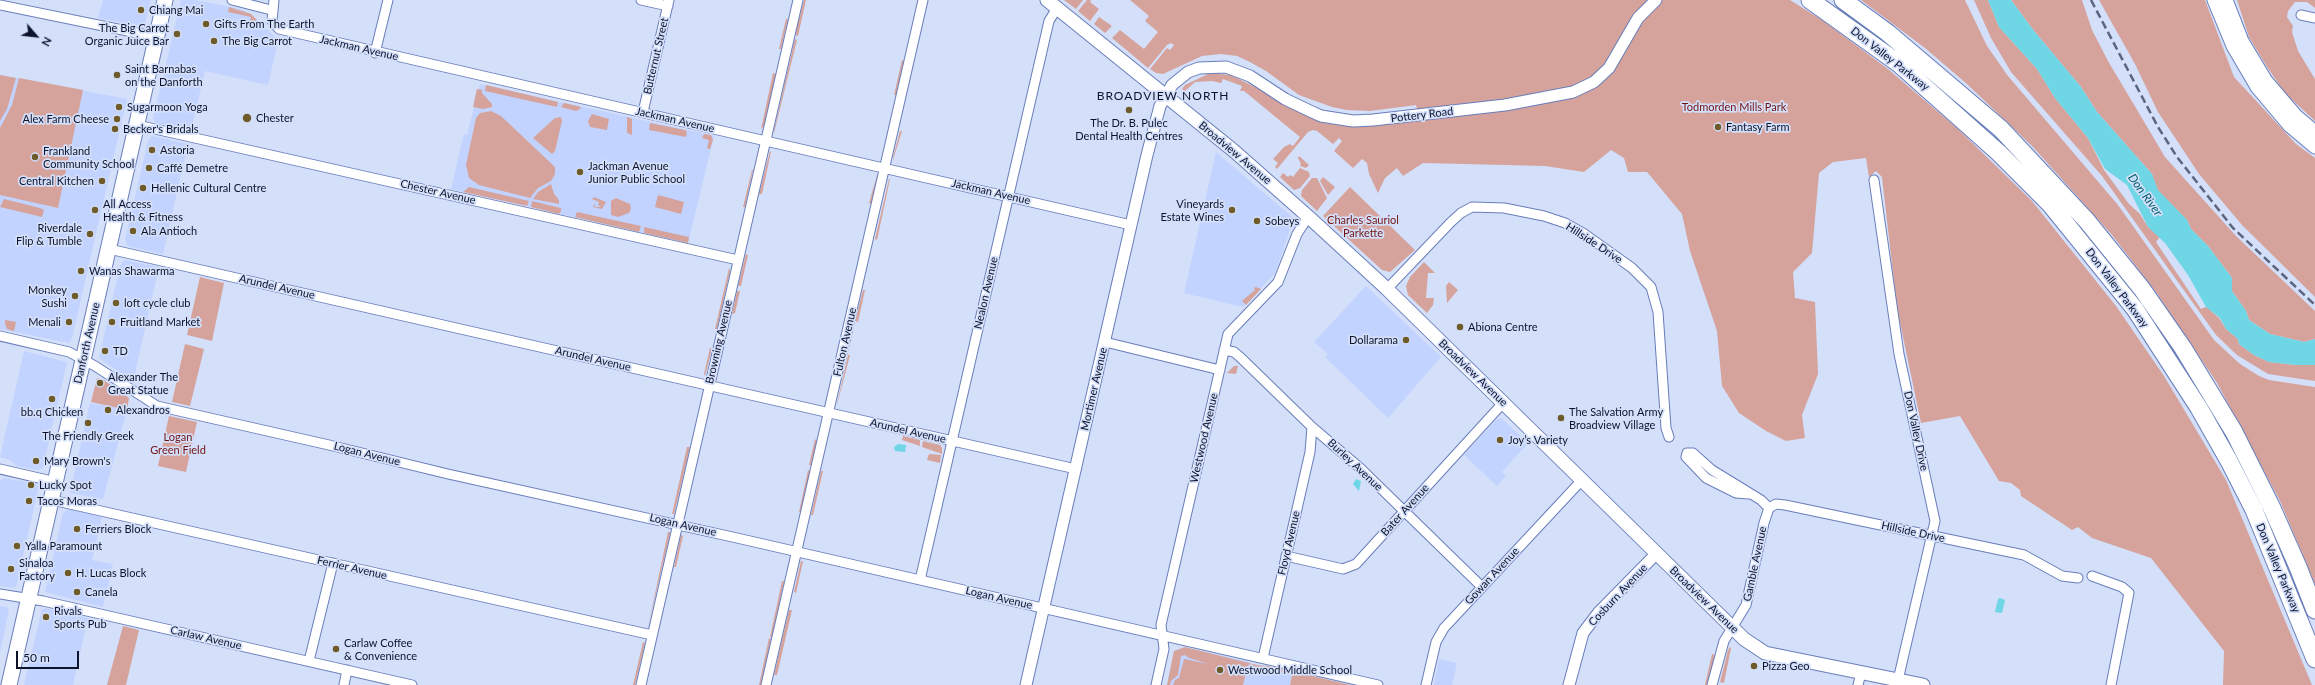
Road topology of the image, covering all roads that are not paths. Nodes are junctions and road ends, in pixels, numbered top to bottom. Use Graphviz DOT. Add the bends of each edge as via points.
graph roads {
  1 [pos="165,0"];
  2 [pos="232,0"];
  3 [pos="274,0"];
  4 [pos="388,0"];
  5 [pos="641,0"];
  6 [pos="798,0"];
  7 [pos="923,0"];
  8 [pos="1656,0"];
  9 [pos="1810,0"];
  10 [pos="1844,0"];
  11 [pos="2214,0"];
  12 [pos="2226,0"];
  13 [pos="668,3"];
  14 [pos="1052,4"];
  15 [pos="0,6"];
  16 [pos="271,10"];
  17 [pos="2301,15"];
  18 [pos="2315,18"];
  19 [pos="157,37"];
  20 [pos="376,53"];
  21 [pos="1166,96"];
  22 [pos="644,112"];
  23 [pos="137,125"];
  24 [pos="2315,132"];
  25 [pos="766,141"];
  26 [pos="2315,147"];
  27 [pos="884,168"];
  28 [pos="1874,180"];
  29 [pos="1008,196"];
  30 [pos="1308,217"];
  31 [pos="1131,225"];
  32 [pos="109,249"];
  33 [pos="738,260"];
  34 [pos="1387,289"];
  35 [pos="0,336"];
  36 [pos="1104,342"];
  37 [pos="1224,350"];
  38 [pos="84,359"];
  39 [pos="1220,370"];
  40 [pos="709,385"];
  41 [pos="1503,403"];
  42 [pos="829,413"];
  43 [pos="1312,427"];
  44 [pos="1669,437"];
  45 [pos="952,441"];
  46 [pos="0,469"];
  47 [pos="1076,469"];
  48 [pos="1582,480"];
  49 [pos="56,482"];
  50 [pos="1749,494"];
  51 [pos="52,500"];
  52 [pos="1769,508"];
  53 [pos="1404,512"];
  54 [pos="677,524"];
  55 [pos="1933,536"];
  56 [pos="797,551"];
  57 [pos="1657,553"];
  58 [pos="1286,556"];
  59 [pos="333,563"];
  60 [pos="2092,576"];
  61 [pos="2078,578"];
  62 [pos="920,580"];
  63 [pos="1482,587"];
  64 [pos="0,594"];
  65 [pos="29,599"];
  66 [pos="1044,608"];
  67 [pos="2315,610"];
  68 [pos="1733,628"];
  69 [pos="652,635"];
  70 [pos="1162,636"];
  71 [pos="1263,658"];
  72 [pos="2315,659"];
  73 [pos="310,661"];
  74 [pos="347,670"];
  75 [pos="1859,679"];
  76 [pos="1898,680"];
  77 [pos="9,685"];
  78 [pos="344,685"];
  79 [pos="412,685"];
  80 [pos="641,685"];
  81 [pos="766,685"];
  82 [pos="1026,685"];
  83 [pos="1156,685"];
  84 [pos="1378,685"];
  85 [pos="1426,685"];
  86 [pos="1569,685"];
  87 [pos="1712,685"];
  88 [pos="1923,685"];
  89 [pos="2111,685"];
  1 -- 19 [label="main road, Danforth Avenue"];
  2 -- 16 [label="street"];
  3 -- 16 [label="street"];
  4 -- 20 [label="street"];
  5 -- 13 [label="street"];
  6 -- 25 [label="street, Browning Avenue"];
  7 -- 27 [label="street, Fulton Avenue"];
  8 -- 21 [label="street, Pottery Road" via="1638,18 1614,60 1599,78 1583,88 1544,97 1489,107 1353,121 1321,116 1285,99 1236,69 1220,67 1199,68 1188,72 1172,85"];
  9 -- 72 [label="highway, Don Valley Parkway" via="1898,63 2000,153 2050,204 2135,309 2200,408 2229,461 2254,510"];
  10 -- 67 [label="highway, Don Valley Parkway" via="1888,33 2001,129 2087,221 2142,289 2183,348 2234,432 2271,506"];
  11 -- 26 [label="main road" via="2233,46 2257,87 2289,125"];
  12 -- 24 [label="main road" via="2242,40 2266,81 2296,116"];
  13 -- 22 [label="street, Butternut Street"];
  14 -- 21 [label="main road, Broadview Avenue"];
  14 -- 29 [label="street, Nealon Avenue"];
  15 -- 19 [label="street"];
  16 -- 20 [label="street, Jackman Avenue" via="272,21 279,29"];
  17 -- 18 [label="street"];
  19 -- 23 [label="main road, Danforth Avenue"];
  20 -- 22 [label="street, Jackman Avenue"];
  21 -- 30 [label="main road, Broadview Avenue" via="1245,160"];
  21 -- 31 [label="street, Mortimer Avenue" via="1160,106"];
  22 -- 25 [label="street, Jackman Avenue"];
  23 -- 32 [label="main road, Danforth Avenue"];
  23 -- 33 [label="street, Chester Avenue"];
  25 -- 27 [label="street, Jackman Avenue"];
  25 -- 33 [label="street, Browning Avenue"];
  27 -- 29 [label="street, Jackman Avenue"];
  27 -- 42 [label="street, Fulton Avenue"];
  28 -- 55 [label="street, Don Valley Drive" via="1899,354 1935,521"];
  29 -- 31 [label="street, Jackman Avenue"];
  29 -- 45 [label="street, Nealon Avenue"];
  30 -- 34 [label="main road, Broadview Avenue"];
  30 -- 37 [label="street, Westwood Avenue" via="1297,234 1282,276 1270,292 1230,330"];
  31 -- 36 [label="street, Mortimer Avenue"];
  32 -- 38 [label="main road, Danforth Avenue"];
  32 -- 40 [label="street, Arundel Avenue"];
  33 -- 40 [label="street, Browning Avenue"];
  34 -- 41 [label="main road, Broadview Avenue"];
  34 -- 44 [label="street, Hillside Drive" via="1451,222 1472,207 1504,208 1565,223 1632,268 1651,287 1658,312 1666,428"];
  35 -- 38 [label="street, Logan Avenue" via="69,352"];
  36 -- 39 [label="street"];
  36 -- 47 [label="street, Mortimer Avenue"];
  37 -- 39 [label="street, Westwood Avenue"];
  37 -- 43 [label="street, Burley Avenue" via="1234,352 1240,357"];
  38 -- 49 [label="main road, Danforth Avenue"];
  38 -- 54 [label="street, Logan Avenue" via="157,406"];
  39 -- 70 [label="street, Westwood Avenue" via="1161,625"];
  40 -- 42 [label="street, Arundel Avenue"];
  40 -- 54 [label="street, Browning Avenue"];
  41 -- 48 [label="main road, Broadview Avenue"];
  41 -- 53 [label="street, Bater Avenue"];
  42 -- 45 [label="street, Arundel Avenue"];
  42 -- 56 [label="street, Fulton Avenue"];
  43 -- 53 [label="street, Burley Avenue" via="1354,463"];
  43 -- 58 [label="street, Floyd Avenue" via="1310,452"];
  45 -- 47 [label="street, Arundel Avenue"];
  45 -- 62 [label="street, Nealon Avenue"];
  46 -- 49 [label="street"];
  47 -- 66 [label="street, Mortimer Avenue"];
  48 -- 57 [label="main road, Broadview Avenue"];
  48 -- 63 [label="street, Gowan Avenue"];
  49 -- 51 [label="main road, Danforth Avenue"];
  50 -- 50 [label="street" via="1712,470 1693,453 1686,454 1706,478 1736,493"];
  50 -- 52 [label="street"];
  51 -- 59 [label="street, Ferrier Avenue"];
  51 -- 65 [label="main road, Danforth Avenue"];
  52 -- 55 [label="street, Hillside Drive" via="1776,504 1785,505"];
  52 -- 68 [label="street, Gamble Avenue" via="1746,605"];
  53 -- 58 [label="street, Bater Avenue" via="1356,564 1349,568 1337,568"];
  53 -- 63 [label="street, Burley Avenue"];
  54 -- 56 [label="street, Logan Avenue"];
  54 -- 69 [label="street, Browning Avenue"];
  55 -- 61 [label="street, Hillside Drive" via="2024,555 2062,576"];
  55 -- 76 [label="street, Don Valley Drive"];
  56 -- 62 [label="street, Logan Avenue"];
  56 -- 81 [label="street, Fulton Avenue"];
  57 -- 68 [label="main road, Broadview Avenue"];
  57 -- 86 [label="street, Cosburn Avenue" via="1599,612 1583,633"];
  58 -- 71 [label="street, Floyd Avenue"];
  59 -- 69 [label="street, Ferrier Avenue"];
  59 -- 73 [label="street"];
  60 -- 89 [label="street" via="2122,587 2129,593"];
  62 -- 66 [label="street, Logan Avenue"];
  63 -- 85 [label="street, Gowan Avenue" via="1444,628 1436,642"];
  64 -- 65 [label="street, Carlaw Avenue"];
  65 -- 73 [label="street, Carlaw Avenue"];
  65 -- 77 [label="main road, Danforth Avenue"];
  66 -- 70 [label="street, Logan Avenue"];
  66 -- 82 [label="street, Mortimer Avenue"];
  68 -- 75 [label="main road, Broadview Avenue" via="1765,653"];
  68 -- 87 [label="street, Gamble Avenue" via="1724,641"];
  69 -- 80 [label="street, Browning Avenue"];
  70 -- 71 [label="street, Logan Avenue"];
  70 -- 83 [label="street, Westwood Avenue" via="1164,649"];
  71 -- 84 [label="street, Logan Avenue"];
  73 -- 74 [label="street, Carlaw Avenue"];
  74 -- 78 [label="street"];
  74 -- 79 [label="street, Carlaw Avenue"];
  75 -- 76 [label="main road, Broadview Avenue"];
  76 -- 88 [label="main road, Broadview Avenue"];
}
